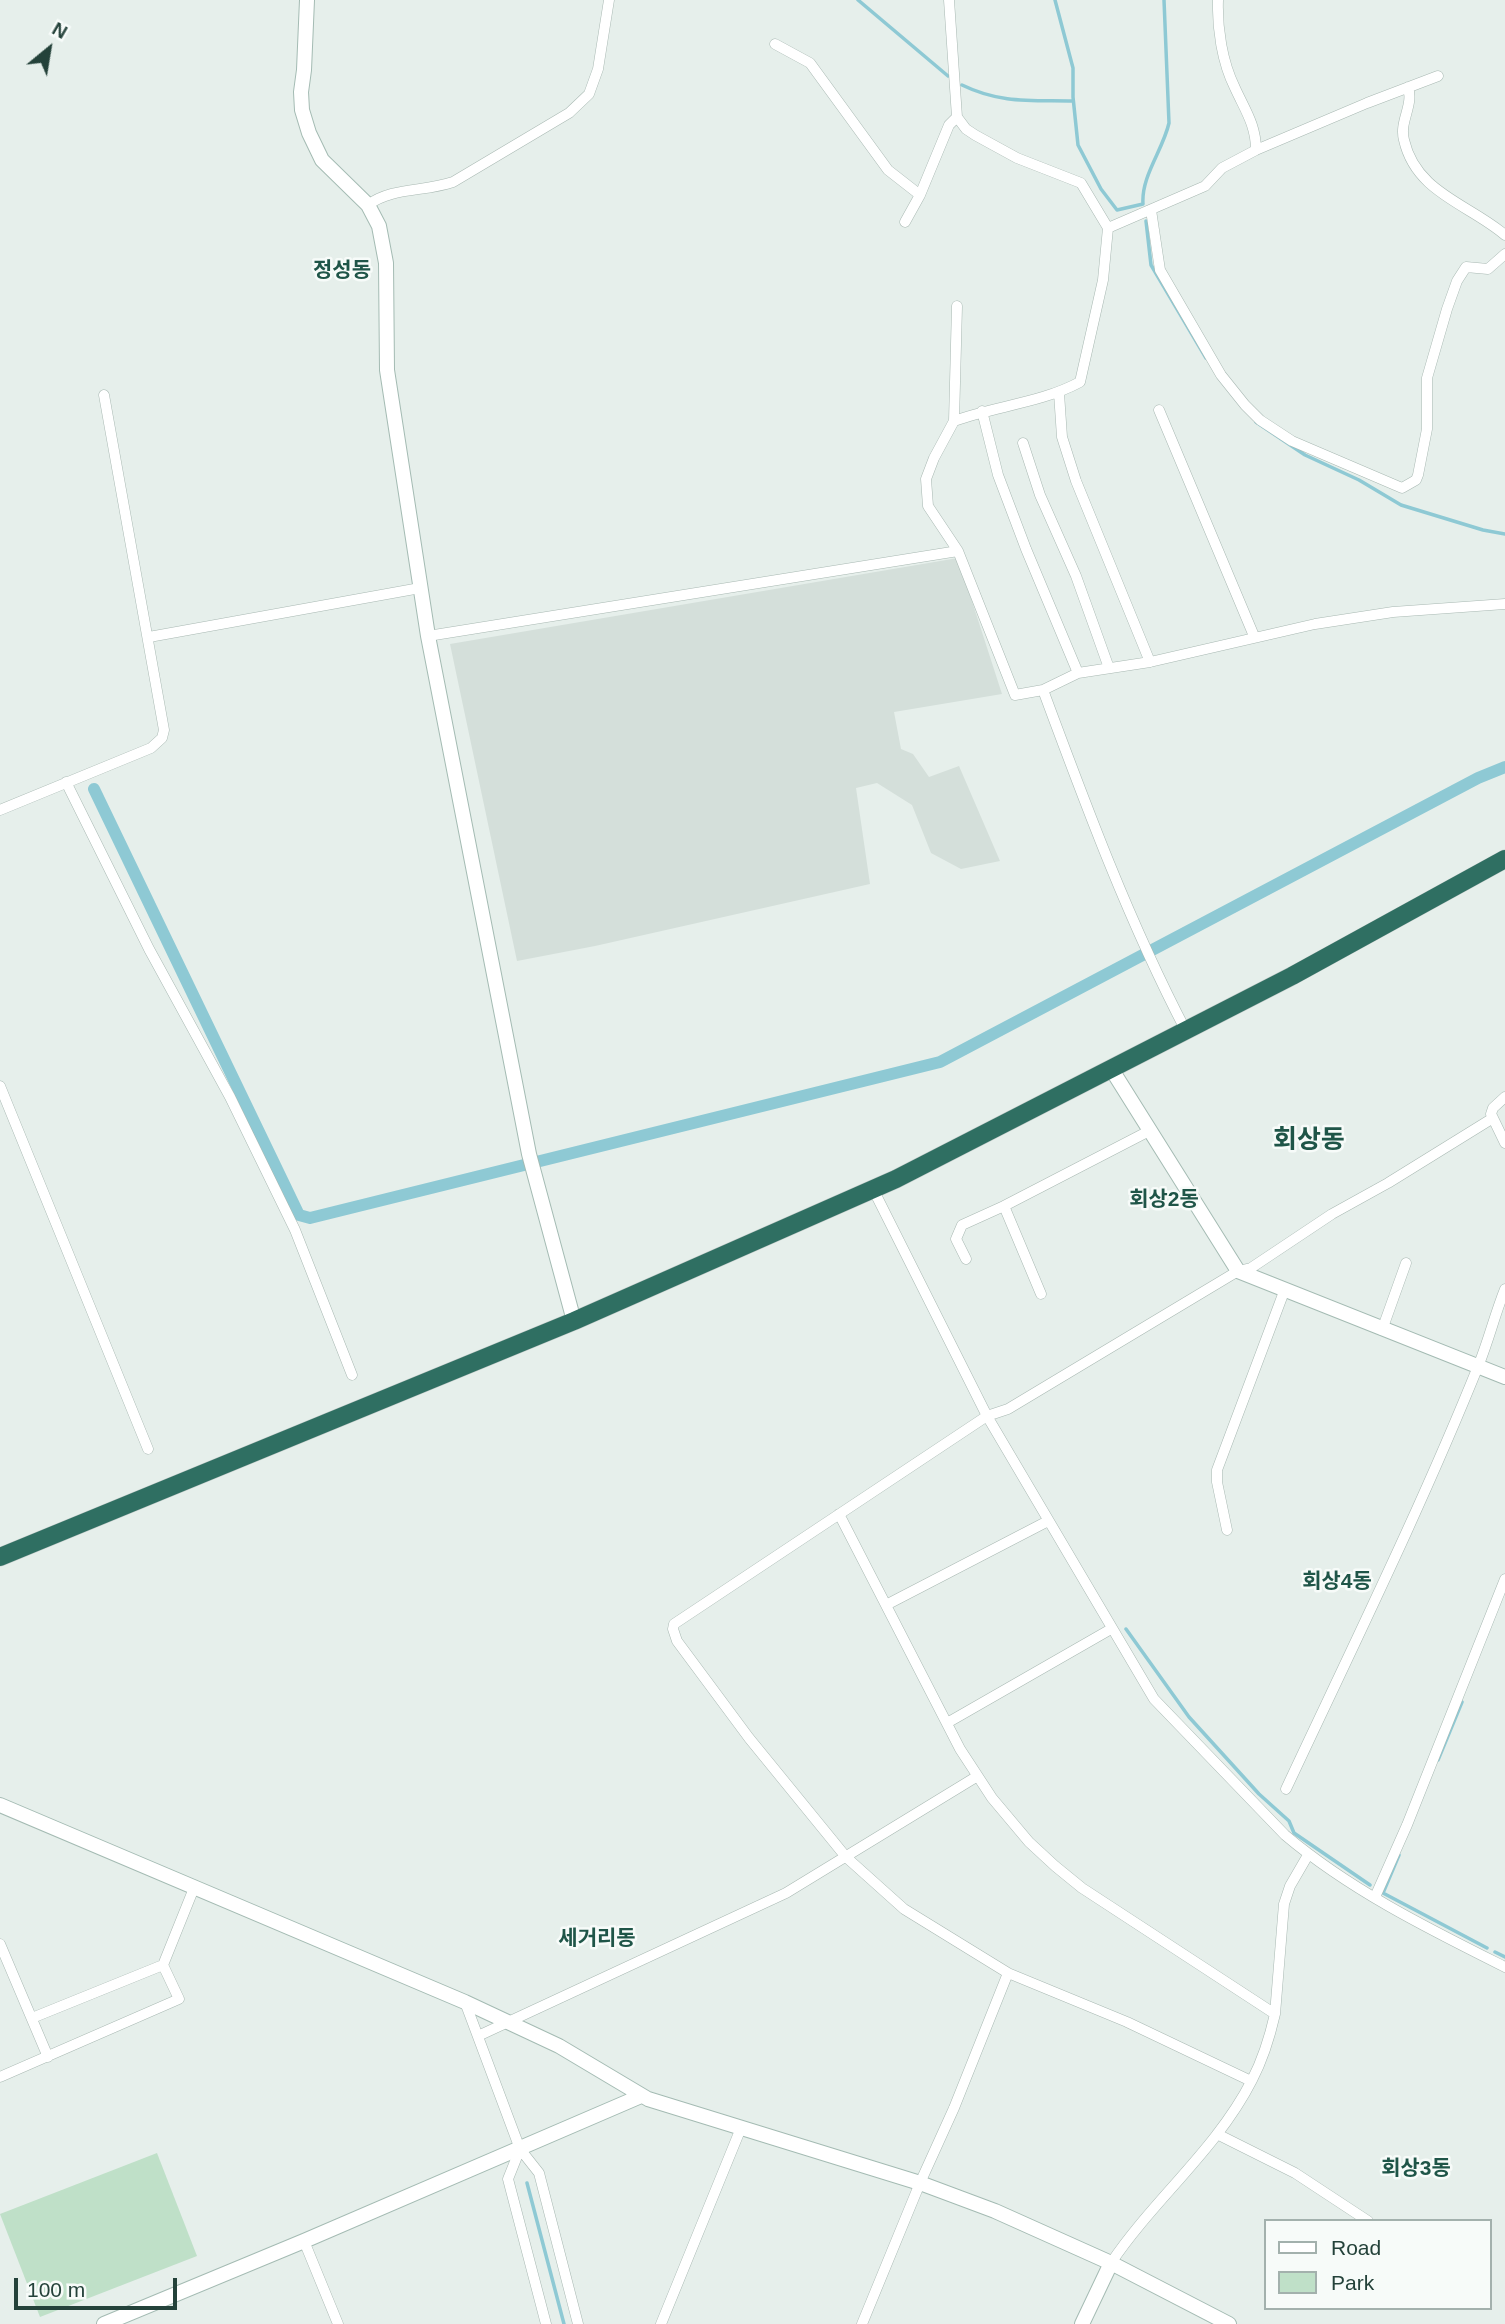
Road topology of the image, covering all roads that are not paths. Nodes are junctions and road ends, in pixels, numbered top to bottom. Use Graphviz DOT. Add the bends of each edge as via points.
graph roads {
  1 [pos="307,0"];
  2 [pos="609,0"];
  3 [pos="949,0"];
  4 [pos="1218,0"];
  5 [pos="775,44"];
  6 [pos="1438,76"];
  7 [pos="1408,87"];
  8 [pos="957,117"];
  9 [pos="1256,150"];
  10 [pos="920,195"];
  11 [pos="368,205"];
  12 [pos="1151,210"];
  13 [pos="905,222"];
  14 [pos="1108,228"];
  15 [pos="1505,235"];
  16 [pos="1505,254"];
  17 [pos="957,306"];
  18 [pos="1059,393"];
  19 [pos="104,394"];
  20 [pos="1159,410"];
  21 [pos="982,411"];
  22 [pos="954,421"];
  23 [pos="1023,443"];
  24 [pos="958,551"];
  25 [pos="420,588"];
  26 [pos="1505,604"];
  27 [pos="428,636"];
  28 [pos="1254,636"];
  29 [pos="149,637"];
  30 [pos="1150,662"];
  31 [pos="1109,668"];
  32 [pos="1078,673"];
  33 [pos="1043,690"];
  34 [pos="66,782"];
  35 [pos="0,810"];
  36 [pos="1505,859"];
  37 [pos="1186,1031"];
  38 [pos="1112,1070"];
  39 [pos="0,1086"];
  40 [pos="1505,1097"];
  41 [pos="1498,1122"];
  42 [pos="1149,1131"];
  43 [pos="1505,1143"];
  44 [pos="873,1189"];
  45 [pos="1004,1206"];
  46 [pos="966,1259"];
  47 [pos="1406,1263"];
  48 [pos="1238,1271"];
  49 [pos="1285,1289"];
  50 [pos="1505,1289"];
  51 [pos="1041,1294"];
  52 [pos="574,1321"];
  53 [pos="1382,1330"];
  54 [pos="1478,1367"];
  55 [pos="352,1375"];
  56 [pos="1505,1377"];
  57 [pos="987,1416"];
  58 [pos="148,1449"];
  59 [pos="839,1514"];
  60 [pos="1048,1521"];
  61 [pos="1227,1530"];
  62 [pos="0,1557"];
  63 [pos="1505,1579"];
  64 [pos="886,1605"];
  65 [pos="1111,1629"];
  66 [pos="947,1723"];
  67 [pos="976,1777"];
  68 [pos="1286,1789"];
  69 [pos="0,1805"];
  70 [pos="1308,1854"];
  71 [pos="846,1857"];
  72 [pos="194,1888"];
  73 [pos="1374,1897"];
  74 [pos="0,1944"];
  75 [pos="163,1965"];
  76 [pos="1505,1967"];
  77 [pos="1008,1973"];
  78 [pos="465,2002"];
  79 [pos="1275,2014"];
  80 [pos="32,2018"];
  81 [pos="507,2022"];
  82 [pos="478,2036"];
  83 [pos="48,2057"];
  84 [pos="0,2077"];
  85 [pos="1251,2081"];
  86 [pos="641,2096"];
  87 [pos="741,2128"];
  88 [pos="1217,2134"];
  89 [pos="520,2149"];
  90 [pos="920,2183"];
  91 [pos="1365,2219"];
  92 [pos="304,2241"];
  93 [pos="1111,2263"];
  94 [pos="104,2324"];
  95 [pos="338,2324"];
  96 [pos="546,2324"];
  97 [pos="578,2324"];
  98 [pos="662,2324"];
  99 [pos="862,2324"];
  100 [pos="1082,2324"];
  101 [pos="1229,2324"];
  1 -- 11 [label="street" via="300,92 309,133 328,168"];
  2 -- 11 [label="street" via="598,69 589,94 569,113 453,182 383,195"];
  3 -- 8 [label="street"];
  4 -- 9 [label="street" via="1226,61 1254,124"];
  5 -- 10 [label="street" via="810,63 888,170"];
  6 -- 7 [label="street"];
  7 -- 9 [label="street"];
  7 -- 15 [label="street" via="1410,99 1402,130 1410,157 1438,192"];
  8 -- 10 [label="street" via="948,125"];
  8 -- 14 [label="street" via="966,129 1017,158 1081,183"];
  9 -- 12 [label="street" via="1222,168 1205,186"];
  10 -- 13 [label="street"];
  11 -- 25 [label="street" via="379,226 386,263 387,370"];
  12 -- 14 [label="street"];
  12 -- 16 [label="street" via="1158,266 1221,375 1245,405 1292,441 1402,488 1418,475 1427,429 1427,378 1457,281 1466,267 1488,269"];
  14 -- 18 [label="street" via="1103,280 1080,382"];
  17 -- 22 [label="street"];
  18 -- 21 [label="street"];
  18 -- 30 [label="street" via="1062,437 1076,481"];
  19 -- 29 [label="street"];
  20 -- 28 [label="street"];
  21 -- 22 [label="street"];
  21 -- 32 [label="street" via="998,475"];
  22 -- 24 [label="street" via="926,479 928,506"];
  23 -- 31 [label="street"];
  24 -- 27 [label="street"];
  24 -- 33 [label="street" via="1015,695"];
  25 -- 27 [label="street"];
  25 -- 29 [label="street"];
  26 -- 28 [label="street" via="1393,612"];
  27 -- 52 [label="street" via="529,1154"];
  28 -- 30 [label="street"];
  29 -- 34 [label="street" via="162,738 151,748"];
  30 -- 31 [label="street"];
  31 -- 32 [label="street"];
  32 -- 33 [label="street"];
  33 -- 37 [label="street" via="1140,940"];
  34 -- 35 [label="street"];
  34 -- 55 [label="street" via="289,1218"];
  36 -- 37 [label="highway"];
  37 -- 38 [label="highway"];
  38 -- 42 [label="street"];
  38 -- 44 [label="highway"];
  39 -- 58 [label="street"];
  40 -- 41 [label="street" via="1491,1114"];
  41 -- 43 [label="street"];
  41 -- 48 [label="street" via="1332,1214 1251,1268"];
  42 -- 45 [label="street"];
  42 -- 48 [label="street"];
  44 -- 52 [label="highway"];
  44 -- 57 [label="street"];
  45 -- 46 [label="street" via="962,1225 957,1240"];
  45 -- 51 [label="street"];
  47 -- 53 [label="street"];
  48 -- 49 [label="street"];
  48 -- 57 [label="street" via="1008,1409"];
  49 -- 53 [label="street"];
  49 -- 61 [label="street" via="1217,1470"];
  50 -- 54 [label="street"];
  52 -- 62 [label="highway"];
  53 -- 54 [label="street"];
  54 -- 56 [label="street"];
  54 -- 68 [label="street" via="1405,1536"];
  57 -- 59 [label="street"];
  57 -- 60 [label="street"];
  59 -- 64 [label="street"];
  59 -- 71 [label="street" via="679,1619 673,1629 677,1641 749,1738"];
  60 -- 64 [label="street"];
  60 -- 65 [label="street"];
  63 -- 73 [label="street"];
  64 -- 66 [label="street"];
  65 -- 66 [label="street"];
  65 -- 70 [label="street" via="1154,1699 1284,1835"];
  66 -- 67 [label="street"];
  67 -- 71 [label="street"];
  67 -- 79 [label="street" via="1029,1842 1069,1878"];
  69 -- 72 [label="street"];
  70 -- 73 [label="street"];
  70 -- 79 [label="street" via="1284,1904"];
  71 -- 77 [label="street" via="904,1909"];
  71 -- 81 [label="street" via="786,1893"];
  72 -- 75 [label="street"];
  72 -- 78 [label="street"];
  73 -- 76 [label="street"];
  74 -- 80 [label="street"];
  75 -- 80 [label="street"];
  75 -- 83 [label="street" via="179,1999"];
  77 -- 85 [label="street"];
  77 -- 90 [label="street"];
  78 -- 81 [label="street"];
  78 -- 82 [label="street"];
  79 -- 85 [label="street"];
  80 -- 83 [label="street"];
  81 -- 82 [label="street"];
  81 -- 86 [label="street" via="586,2060"];
  82 -- 89 [label="street"];
  83 -- 84 [label="street"];
  85 -- 88 [label="street"];
  86 -- 87 [label="street"];
  86 -- 89 [label="street"];
  87 -- 90 [label="street"];
  87 -- 98 [label="street"];
  88 -- 91 [label="street" via="1295,2173"];
  88 -- 93 [label="street" via="1131,2233"];
  89 -- 92 [label="street"];
  89 -- 96 [label="street" via="508,2179"];
  89 -- 97 [label="street" via="539,2173"];
  90 -- 93 [label="street" via="1025,2223"];
  90 -- 99 [label="street"];
  92 -- 94 [label="street"];
  92 -- 95 [label="street"];
  93 -- 100 [label="street"];
  93 -- 101 [label="street"];
}
